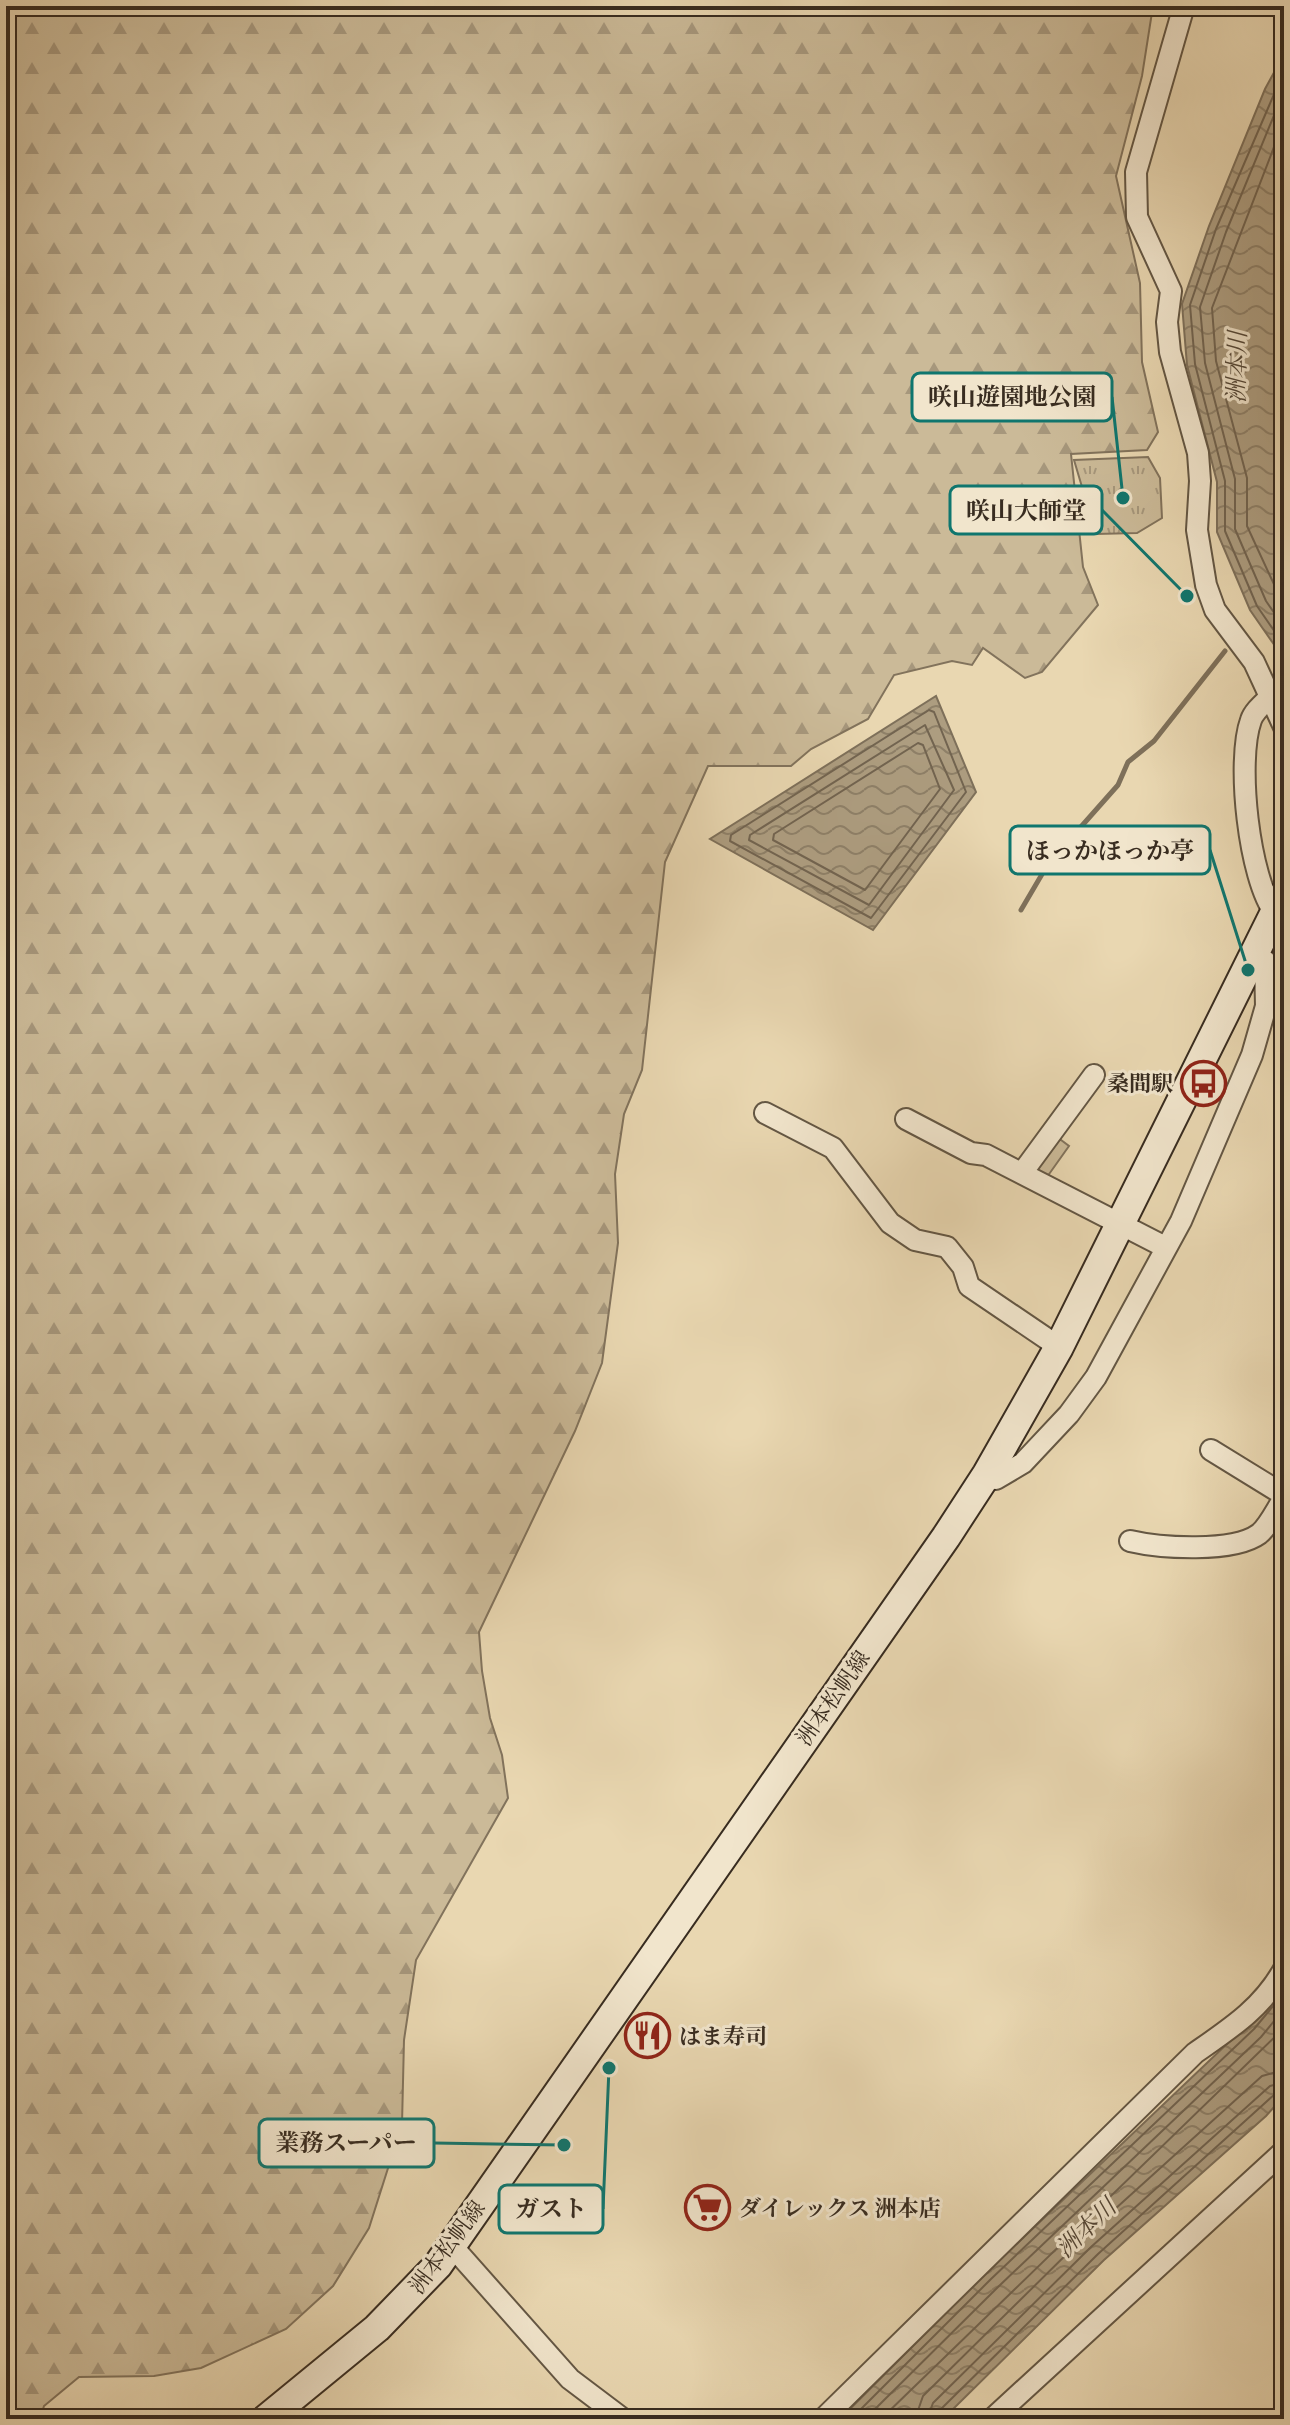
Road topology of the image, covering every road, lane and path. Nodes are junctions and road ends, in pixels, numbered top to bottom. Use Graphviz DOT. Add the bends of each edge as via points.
graph roads {
  1 [pos="1184,6"];
  2 [pos="1271,696"];
  3 [pos="1284,727"];
  4 [pos="1279,904"];
  5 [pos="1254,956"];
  6 [pos="1094,1075"];
  7 [pos="765,1113"];
  8 [pos="906,1119"];
  9 [pos="1022,1173"];
  10 [pos="1119,1224"];
  11 [pos="1165,1247"];
  12 [pos="1059,1347"];
  13 [pos="1211,1450"];
  14 [pos="987,1474"];
  15 [pos="1284,1496"];
  16 [pos="1130,1541"];
  17 [pos="1284,1969"];
  18 [pos="1284,2151"];
  19 [pos="452,2246"];
  20 [pos="266,2419"];
  21 [pos="623,2419"];
  22 [pos="823,2419"];
  23 [pos="992,2419"];
  1 -- 2 [label="street" via="1136,172 1137,217 1171,291 1170,352 1198,453 1197,530 1206,585 1215,610 1254,662"];
  2 -- 3 [label="street"];
  2 -- 4 [label="street" via="1252,718 1245,809 1263,897"];
  4 -- 5 [label="main road, 洲本松帆線"];
  5 -- 10 [label="main road, 洲本松帆線"];
  5 -- 11 [label="street" via="1265,961 1266,1006 1252,1055"];
  6 -- 9 [label="street"];
  7 -- 12 [label="street" via="833,1148 890,1223 915,1240 947,1247 963,1267 969,1286"];
  8 -- 9 [label="street"];
  9 -- 10 [label="street"];
  10 -- 11 [label="street"];
  10 -- 12 [label="main road, 洲本松帆線"];
  11 -- 14 [label="street" via="1096,1377 1069,1414 1023,1463 996,1479"];
  12 -- 14 [label="main road, 洲本松帆線"];
  13 -- 15 [label="street"];
  14 -- 19 [label="main road, 洲本松帆線"];
  15 -- 16 [label="street" via="1259,1534 1234,1542 1181,1548"];
  17 -- 22 [label="street" via="1246,2019 1195,2053"];
  18 -- 23 [label="street"];
  19 -- 20 [label="main road, 洲本松帆線" via="401,2306"];
  19 -- 21 [label="street" via="570,2379"];
}
